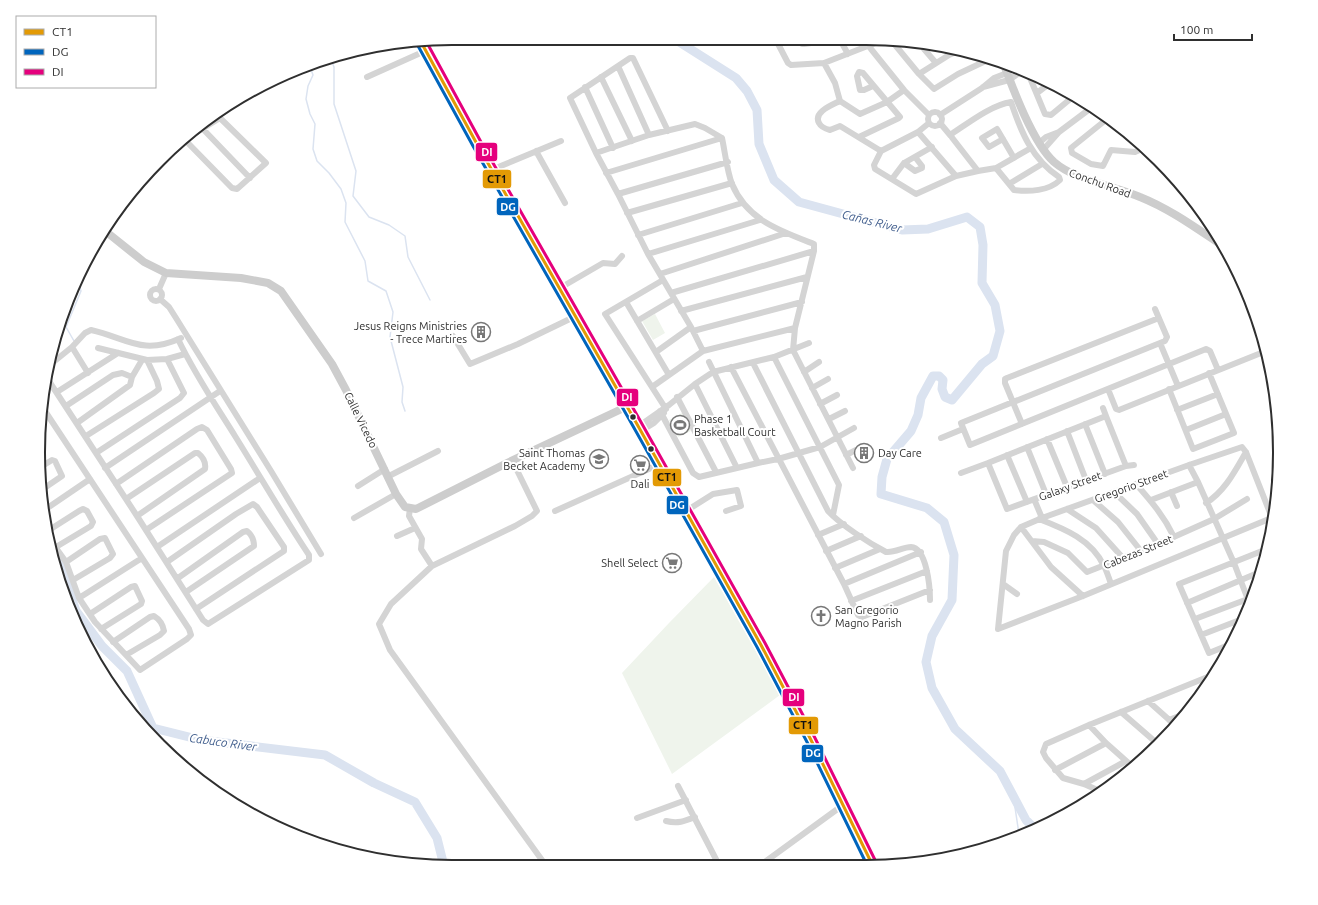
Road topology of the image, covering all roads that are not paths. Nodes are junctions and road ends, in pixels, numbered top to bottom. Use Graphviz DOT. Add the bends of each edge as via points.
graph roads {
  1 [pos="779,45"];
  2 [pos="843,45"];
  3 [pos="423,46"];
  4 [pos="869,46"];
  5 [pos="896,46"];
  6 [pos="924,49"];
  7 [pos="425,51"];
  8 [pos="848,54"];
  9 [pos="949,55"];
  10 [pos="824,63"];
  11 [pos="936,63"];
  12 [pos="982,63"];
  13 [pos="618,66"];
  14 [pos="1006,71"];
  15 [pos="918,74"];
  16 [pos="1015,74"];
  17 [pos="601,77"];
  18 [pos="1008,77"];
  19 [pos="367,78"];
  20 [pos="1031,80"];
  21 [pos="873,86"];
  22 [pos="1046,87"];
  23 [pos="585,88"];
  24 [pos="904,90"];
  25 [pos="1037,94"];
  26 [pos="1069,100"];
  27 [pos="840,101"];
  28 [pos="887,102"];
  29 [pos="1087,111"];
  30 [pos="929,115"];
  31 [pos="940,115"];
  32 [pos="220,118"];
  33 [pos="1104,122"];
  34 [pos="930,123"];
  35 [pos="940,124"];
  36 [pos="203,129"];
  37 [pos="668,130"];
  38 [pos="918,132"];
  39 [pos="950,134"];
  40 [pos="649,135"];
  41 [pos="722,138"];
  42 [pos="859,138"];
  43 [pos="1003,139"];
  44 [pos="561,141"];
  45 [pos="632,141"];
  46 [pos="188,142"];
  47 [pos="1041,146"];
  48 [pos="932,147"];
  49 [pos="613,148"];
  50 [pos="1031,148"];
  51 [pos="1139,150"];
  52 [pos="536,151"];
  53 [pos="881,151"];
  54 [pos="596,153"];
  55 [pos="915,157"];
  56 [pos="1014,158"];
  57 [pos="728,162"];
  58 [pos="904,163"];
  59 [pos="1042,164"];
  60 [pos="996,168"];
  61 [pos="491,170"];
  62 [pos="978,172"];
  63 [pos="606,173"];
  64 [pos="956,176"];
  65 [pos="250,178"];
  66 [pos="892,179"];
  67 [pos="732,183"];
  68 [pos="1009,184"];
  69 [pos="618,194"];
  70 [pos="565,203"];
  71 [pos="742,203"];
  72 [pos="627,213"];
  73 [pos="760,220"];
  74 [pos="109,234"];
  75 [pos="786,234"];
  76 [pos="638,235"];
  77 [pos="1212,238"];
  78 [pos="814,251"];
  79 [pos="648,254"];
  80 [pos="622,256"];
  81 [pos="166,273"];
  82 [pos="662,277"];
  83 [pos="807,277"];
  84 [pos="560,288"];
  85 [pos="159,289"];
  86 [pos="670,292"];
  87 [pos="160,299"];
  88 [pos="674,299"];
  89 [pos="626,302"];
  90 [pos="802,302"];
  91 [pos="1155,309"];
  92 [pos="681,311"];
  93 [pos="576,316"];
  94 [pos="1159,318"];
  95 [pos="637,321"];
  96 [pos="795,328"];
  97 [pos="692,329"];
  98 [pos="186,335"];
  99 [pos="453,336"];
  100 [pos="178,339"];
  101 [pos="809,343"];
  102 [pos="1160,343"];
  103 [pos="72,347"];
  104 [pos="98,348"];
  105 [pos="793,350"];
  106 [pos="703,351"];
  107 [pos="656,352"];
  108 [pos="118,353"];
  109 [pos="1260,353"];
  110 [pos="185,354"];
  111 [pos="774,357"];
  112 [pos="166,359"];
  113 [pos="56,360"];
  114 [pos="144,360"];
  115 [pos="709,362"];
  116 [pos="820,362"];
  117 [pos="753,363"];
  118 [pos="1168,364"];
  119 [pos="731,368"];
  120 [pos="1218,370"];
  121 [pos="713,372"];
  122 [pos="804,372"];
  123 [pos="88,373"];
  124 [pos="1209,373"];
  125 [pos="669,375"];
  126 [pos="132,377"];
  127 [pos="828,379"];
  128 [pos="51,384"];
  129 [pos="695,384"];
  130 [pos="1178,386"];
  131 [pos="652,387"];
  132 [pos="812,388"];
  133 [pos="1108,389"];
  134 [pos="1169,390"];
  135 [pos="220,391"];
  136 [pos="57,392"];
  137 [pos="1218,394"];
  138 [pos="837,395"];
  139 [pos="677,397"];
  140 [pos="210,398"];
  141 [pos="1013,403"];
  142 [pos="820,404"];
  143 [pos="66,406"];
  144 [pos="628,406"];
  145 [pos="1103,408"];
  146 [pos="665,410"];
  147 [pos="1177,410"];
  148 [pos="845,411"];
  149 [pos="47,414"];
  150 [pos="1226,414"];
  151 [pos="1106,416"];
  152 [pos="829,419"];
  153 [pos="77,422"];
  154 [pos="1022,424"];
  155 [pos="1085,424"];
  156 [pos="640,428"];
  157 [pos="854,428"];
  158 [pos="963,429"];
  159 [pos="1186,430"];
  160 [pos="1067,432"];
  161 [pos="86,436"];
  162 [pos="837,438"];
  163 [pos="942,438"];
  164 [pos="1047,439"];
  165 [pos="820,447"];
  166 [pos="1027,447"];
  167 [pos="856,450"];
  168 [pos="1244,450"];
  169 [pos="438,451"];
  170 [pos="96,453"];
  171 [pos="799,453"];
  172 [pos="846,455"];
  173 [pos="1007,455"];
  174 [pos="778,459"];
  175 [pos="512,460"];
  176 [pos="758,463"];
  177 [pos="988,463"];
  178 [pos="45,464"];
  179 [pos="660,464"];
  180 [pos="1134,465"];
  181 [pos="1189,465"];
  182 [pos="1126,466"];
  183 [pos="105,468"];
  184 [pos="737,468"];
  185 [pos="852,468"];
  186 [pos="716,472"];
  187 [pos="387,473"];
  188 [pos="961,473"];
  189 [pos="1105,474"];
  190 [pos="260,478"];
  191 [pos="90,479"];
  192 [pos="1086,480"];
  193 [pos="1198,482"];
  194 [pos="116,484"];
  195 [pos="1136,484"];
  196 [pos="358,486"];
  197 [pos="47,487"];
  198 [pos="1067,487"];
  199 [pos="1114,492"];
  200 [pos="1171,492"];
  201 [pos="396,494"];
  202 [pos="1046,494"];
  203 [pos="126,499"];
  204 [pos="1034,499"];
  205 [pos="1093,500"];
  206 [pos="1150,500"];
  207 [pos="1247,500"];
  208 [pos="1027,502"];
  209 [pos="1206,503"];
  210 [pos="1177,506"];
  211 [pos="48,507"];
  212 [pos="410,508"];
  213 [pos="1067,508"];
  214 [pos="1269,509"];
  215 [pos="555,511"];
  216 [pos="686,511"];
  217 [pos="726,511"];
  218 [pos="833,515"];
  219 [pos="137,516"];
  220 [pos="354,518"];
  221 [pos="1040,519"];
  222 [pos="1214,519"];
  223 [pos="1267,519"];
  224 [pos="844,524"];
  225 [pos="1021,527"];
  226 [pos="415,528"];
  227 [pos="52,529"];
  228 [pos="146,530"];
  229 [pos="818,535"];
  230 [pos="397,536"];
  231 [pos="862,536"];
  232 [pos="1174,537"];
  233 [pos="1222,539"];
  234 [pos="1032,541"];
  235 [pos="1158,544"];
  236 [pos="157,546"];
  237 [pos="56,547"];
  238 [pos="57,548"];
  239 [pos="880,549"];
  240 [pos="826,551"];
  241 [pos="1141,551"];
  242 [pos="920,552"];
  243 [pos="1260,552"];
  244 [pos="321,554"];
  245 [pos="142,558"];
  246 [pos="1124,558"];
  247 [pos="66,562"];
  248 [pos="166,562"];
  249 [pos="1234,563"];
  250 [pos="432,566"];
  251 [pos="1104,566"];
  252 [pos="835,568"];
  253 [pos="927,571"];
  254 [pos="1254,575"];
  255 [pos="178,578"];
  256 [pos="73,580"];
  257 [pos="1240,581"];
  258 [pos="844,584"];
  259 [pos="1003,584"];
  260 [pos="1111,584"];
  261 [pos="930,590"];
  262 [pos="186,592"];
  263 [pos="1017,594"];
  264 [pos="1247,595"];
  265 [pos="1083,596"];
  266 [pos="79,598"];
  267 [pos="930,600"];
  268 [pos="851,601"];
  269 [pos="1187,603"];
  270 [pos="1244,603"];
  271 [pos="196,609"];
  272 [pos="90,614"];
  273 [pos="1195,620"];
  274 [pos="1236,621"];
  275 [pos="101,629"];
  276 [pos="1201,635"];
  277 [pos="113,642"];
  278 [pos="1223,647"];
  279 [pos="126,655"];
  280 [pos="1204,678"];
  281 [pos="1148,701"];
  282 [pos="1121,712"];
  283 [pos="1175,718"];
  284 [pos="1169,720"];
  285 [pos="1089,725"];
  286 [pos="1154,741"];
  287 [pos="1106,743"];
  288 [pos="1126,761"];
  289 [pos="1129,763"];
  290 [pos="1055,770"];
  291 [pos="1084,784"];
  292 [pos="678,786"];
  293 [pos="1095,789"];
  294 [pos="686,800"];
  295 [pos="843,805"];
  296 [pos="695,817"];
  297 [pos="637,818"];
  298 [pos="666,822"];
  299 [pos="542,860"];
  300 [pos="716,860"];
  301 [pos="768,860"];
  302 [pos="870,860"];
  1 -- 10 [label="street" via="789,65"];
  2 -- 8 [label="street"];
  3 -- 7 [label="main road"];
  4 -- 8 [label="street"];
  4 -- 24 [label="street"];
  5 -- 15 [label="street"];
  6 -- 11 [label="street"];
  7 -- 19 [label="street"];
  7 -- 61 [label="main road"];
  8 -- 10 [label="street"];
  9 -- 11 [label="street"];
  10 -- 27 [label="street" via="836,83"];
  11 -- 15 [label="street"];
  12 -- 15 [label="street" via="934,89"];
  13 -- 17 [label="street"];
  13 -- 37 [label="street" via="630,58 634,60"];
  13 -- 40 [label="street"];
  14 -- 18 [label="street, Conchu Road"];
  16 -- 18 [label="street"];
  17 -- 23 [label="street"];
  17 -- 45 [label="street"];
  18 -- 31 [label="street" via="982,88"];
  18 -- 47 [label="street, Conchu Road"];
  20 -- 25 [label="street"];
  21 -- 28 [label="street"];
  22 -- 25 [label="street"];
  23 -- 49 [label="street"];
  23 -- 54 [label="street" via="571,96 570,100"];
  24 -- 28 [label="street"];
  24 -- 30 [label="street"];
  25 -- 26 [label="street" via="1046,114 1051,115"];
  27 -- 28 [label="street" via="860,114"];
  27 -- 42 [label="street" via="821,112 818,122 830,130 840,126"];
  28 -- 42 [label="street" via="900,117"];
  29 -- 47 [label="street"];
  30 -- 31 [label="street" via="935,112"];
  30 -- 34 [label="street"];
  31 -- 35 [label="street"];
  32 -- 65 [label="street" via="266,163"];
  33 -- 51 [label="street" via="1071,148 1072,153 1091,164 1103,166 1111,150"];
  34 -- 35 [label="street" via="936,126"];
  34 -- 38 [label="street"];
  35 -- 39 [label="street"];
  36 -- 65 [label="street"];
  37 -- 40 [label="street"];
  37 -- 41 [label="street" via="694,124"];
  38 -- 48 [label="street"];
  38 -- 53 [label="street"];
  39 -- 50 [label="street" via="981,115 1011,102"];
  39 -- 62 [label="street"];
  40 -- 45 [label="street"];
  41 -- 57 [label="street"];
  41 -- 63 [label="street"];
  42 -- 53 [label="street"];
  43 -- 56 [label="street"];
  44 -- 52 [label="street"];
  45 -- 49 [label="street"];
  46 -- 65 [label="street" via="232,188 237,190"];
  47 -- 77 [label="street, Conchu Road" via="1052,161 1074,175 1139,196 1166,208"];
  48 -- 55 [label="street"];
  48 -- 64 [label="street"];
  49 -- 54 [label="street"];
  50 -- 56 [label="street"];
  50 -- 59 [label="street"];
  52 -- 61 [label="street"];
  52 -- 70 [label="street"];
  53 -- 66 [label="street" via="874,167"];
  54 -- 63 [label="street"];
  55 -- 58 [label="street"];
  55 -- 58 [label="street" via="922,168 915,171"];
  56 -- 60 [label="street"];
  57 -- 67 [label="street"];
  57 -- 69 [label="street"];
  58 -- 66 [label="street"];
  59 -- 68 [label="street"];
  59 -- 68 [label="street" via="1060,180 1049,187 1033,190 1014,190"];
  60 -- 62 [label="street"];
  60 -- 68 [label="street"];
  61 -- 84 [label="main road"];
  62 -- 64 [label="street"];
  63 -- 69 [label="street"];
  64 -- 66 [label="street" via="916,194"];
  67 -- 71 [label="street"];
  67 -- 72 [label="street"];
  69 -- 72 [label="street"];
  71 -- 73 [label="street"];
  71 -- 76 [label="street"];
  72 -- 76 [label="street"];
  73 -- 75 [label="street"];
  73 -- 79 [label="street"];
  74 -- 81 [label="street, Calle Vicedo" via="144,262"];
  75 -- 78 [label="street" via="814,244"];
  75 -- 82 [label="street"];
  76 -- 79 [label="street"];
  78 -- 83 [label="street"];
  78 -- 86 [label="street"];
  79 -- 82 [label="street"];
  80 -- 84 [label="street" via="615,264 603,263"];
  81 -- 85 [label="street"];
  81 -- 187 [label="street, Calle Vicedo" via="241,278 268,283 281,291 332,364"];
  82 -- 86 [label="street"];
  82 -- 89 [label="street"];
  83 -- 90 [label="street"];
  83 -- 92 [label="street"];
  84 -- 93 [label="main road"];
  85 -- 87 [label="street" via="162,294"];
  85 -- 87 [label="street" via="152,290 149,296 153,301"];
  86 -- 88 [label="street"];
  87 -- 98 [label="street" via="169,307"];
  88 -- 92 [label="street"];
  88 -- 95 [label="street"];
  89 -- 95 [label="street"];
  89 -- 131 [label="street" via="605,314"];
  90 -- 96 [label="street"];
  90 -- 97 [label="street"];
  91 -- 94 [label="street"];
  92 -- 97 [label="street"];
  93 -- 99 [label="street" via="470,364"];
  93 -- 144 [label="main road"];
  94 -- 102 [label="street" via="1167,338"];
  94 -- 141 [label="street" via="1007,378 1005,381"];
  95 -- 107 [label="street"];
  96 -- 105 [label="street"];
  96 -- 106 [label="street"];
  97 -- 106 [label="street"];
  97 -- 107 [label="street"];
  98 -- 100 [label="street"];
  98 -- 135 [label="street"];
  100 -- 103 [label="street" via="148,346 91,330"];
  100 -- 110 [label="street"];
  101 -- 105 [label="street"];
  102 -- 118 [label="street"];
  102 -- 141 [label="street"];
  103 -- 113 [label="street"];
  103 -- 123 [label="street"];
  104 -- 108 [label="street"];
  105 -- 111 [label="street"];
  105 -- 122 [label="street"];
  106 -- 125 [label="street"];
  107 -- 125 [label="street"];
  108 -- 114 [label="street"];
  108 -- 123 [label="street"];
  109 -- 120 [label="street"];
  110 -- 112 [label="street"];
  110 -- 140 [label="street"];
  111 -- 117 [label="street"];
  111 -- 165 [label="street"];
  112 -- 114 [label="street"];
  112 -- 170 [label="street" via="184,393"];
  114 -- 126 [label="street"];
  114 -- 161 [label="street" via="159,389"];
  115 -- 121 [label="street"];
  116 -- 122 [label="street"];
  117 -- 119 [label="street"];
  117 -- 171 [label="street"];
  118 -- 120 [label="street" via="1206,349"];
  118 -- 130 [label="street"];
  118 -- 133 [label="street"];
  119 -- 121 [label="street"];
  119 -- 174 [label="street"];
  120 -- 124 [label="street"];
  121 -- 129 [label="street"];
  121 -- 176 [label="street"];
  122 -- 132 [label="street"];
  123 -- 136 [label="street"];
  124 -- 130 [label="street"];
  124 -- 137 [label="street"];
  125 -- 131 [label="street"];
  126 -- 143 [label="street" via="122,373 113,374"];
  126 -- 153 [label="street" via="130,385"];
  127 -- 132 [label="street"];
  128 -- 136 [label="street"];
  129 -- 139 [label="street"];
  129 -- 184 [label="street"];
  130 -- 134 [label="street"];
  131 -- 146 [label="street"];
  132 -- 142 [label="street"];
  133 -- 134 [label="street" via="1116,409 1119,410"];
  133 -- 154 [label="street"];
  134 -- 147 [label="street"];
  135 -- 140 [label="street"];
  135 -- 244 [label="street"];
  136 -- 143 [label="street"];
  137 -- 147 [label="street"];
  137 -- 150 [label="street"];
  138 -- 142 [label="street"];
  139 -- 146 [label="street"];
  139 -- 186 [label="street"];
  140 -- 183 [label="street"];
  140 -- 190 [label="street"];
  141 -- 154 [label="street"];
  141 -- 158 [label="street" via="961,423"];
  142 -- 152 [label="street"];
  143 -- 153 [label="street"];
  144 -- 156 [label="main road"];
  144 -- 175 [label="street"];
  145 -- 151 [label="street"];
  146 -- 156 [label="street" via="654,423"];
  146 -- 186 [label="street" via="696,476"];
  147 -- 159 [label="street"];
  148 -- 152 [label="street"];
  149 -- 191 [label="street"];
  150 -- 159 [label="street"];
  150 -- 159 [label="street" via="1234,433 1194,448"];
  151 -- 155 [label="street"];
  151 -- 182 [label="street"];
  152 -- 162 [label="street"];
  153 -- 161 [label="street"];
  154 -- 158 [label="street" via="970,445"];
  155 -- 160 [label="street"];
  155 -- 189 [label="street"];
  156 -- 179 [label="main road"];
  157 -- 162 [label="street"];
  158 -- 163 [label="street"];
  160 -- 164 [label="street"];
  160 -- 192 [label="street"];
  161 -- 170 [label="street"];
  162 -- 165 [label="street"];
  162 -- 172 [label="street"];
  164 -- 166 [label="street"];
  164 -- 198 [label="street"];
  165 -- 171 [label="street"];
  165 -- 218 [label="street" via="839,485"];
  166 -- 173 [label="street"];
  166 -- 202 [label="street"];
  167 -- 172 [label="street"];
  168 -- 181 [label="street, Gregorio Street"];
  168 -- 209 [label="street" via="1238,467 1222,491"];
  168 -- 214 [label="street"];
  169 -- 187 [label="street"];
  170 -- 183 [label="street"];
  171 -- 174 [label="street"];
  171 -- 218 [label="street" via="828,511"];
  172 -- 185 [label="street"];
  173 -- 177 [label="street"];
  173 -- 208 [label="street"];
  174 -- 176 [label="street"];
  174 -- 229 [label="street"];
  175 -- 212 [label="street" via="416,510"];
  175 -- 250 [label="street" via="537,511 515,526"];
  176 -- 184 [label="street"];
  177 -- 188 [label="street"];
  177 -- 208 [label="street, Galaxy Street" via="1007,509"];
  178 -- 197 [label="street" via="55,461 62,476"];
  179 -- 215 [label="street"];
  179 -- 216 [label="main road"];
  180 -- 182 [label="street, Galaxy Street"];
  181 -- 193 [label="street"];
  181 -- 195 [label="street, Gregorio Street"];
  182 -- 189 [label="street, Galaxy Street"];
  183 -- 194 [label="street"];
  184 -- 186 [label="street"];
  187 -- 196 [label="street"];
  187 -- 201 [label="street, Calle Vicedo"];
  189 -- 192 [label="street, Galaxy Street"];
  190 -- 236 [label="street"];
  190 -- 271 [label="street" via="309,555 309,560 208,624"];
  191 -- 211 [label="street"];
  191 -- 245 [label="street"];
  192 -- 198 [label="street, Galaxy Street"];
  193 -- 200 [label="street"];
  193 -- 209 [label="street"];
  194 -- 203 [label="street"];
  194 -- 228 [label="street" via="197,429 202,427 207,430 232,473"];
  195 -- 199 [label="street, Gregorio Street"];
  195 -- 206 [label="street"];
  198 -- 202 [label="street, Galaxy Street"];
  199 -- 205 [label="street, Gregorio Street"];
  199 -- 235 [label="street" via="1137,514"];
  200 -- 206 [label="street"];
  200 -- 210 [label="street"];
  201 -- 212 [label="street, Calle Vicedo" via="405,507"];
  201 -- 220 [label="street"];
  202 -- 204 [label="street, Galaxy Street"];
  203 -- 219 [label="street"];
  203 -- 219 [label="street" via="195,453 201,455 205,469"];
  204 -- 208 [label="street, Galaxy Street"];
  204 -- 221 [label="street"];
  205 -- 213 [label="street, Gregorio Street"];
  205 -- 241 [label="street" via="1118,522"];
  206 -- 232 [label="street" via="1167,522"];
  207 -- 222 [label="street, Cabezas Street"];
  209 -- 222 [label="street"];
  212 -- 226 [label="street" via="409,516"];
  213 -- 221 [label="street, Gregorio Street"];
  213 -- 246 [label="street" via="1096,528"];
  216 -- 217 [label="street" via="712,494 737,490 741,506"];
  216 -- 295 [label="main road" via="761,645"];
  218 -- 224 [label="street"];
  219 -- 228 [label="street"];
  221 -- 225 [label="street, Gregorio Street"];
  221 -- 251 [label="street" via="1071,532 1089,546"];
  222 -- 232 [label="street, Cabezas Street"];
  222 -- 233 [label="street"];
  223 -- 233 [label="street"];
  224 -- 229 [label="street"];
  224 -- 231 [label="street"];
  225 -- 234 [label="street"];
  225 -- 259 [label="street" via="1006,551"];
  226 -- 230 [label="street"];
  226 -- 250 [label="street" via="422,539 421,549"];
  227 -- 237 [label="street" via="83,509 93,522 91,526"];
  228 -- 236 [label="street"];
  229 -- 240 [label="street"];
  231 -- 239 [label="street"];
  231 -- 240 [label="street"];
  232 -- 235 [label="street, Cabezas Street"];
  233 -- 249 [label="street"];
  233 -- 260 [label="street"];
  234 -- 251 [label="street, Cabezas Street" via="1044,542 1068,553 1087,572"];
  234 -- 265 [label="street" via="1051,567"];
  235 -- 241 [label="street, Cabezas Street"];
  236 -- 248 [label="street"];
  238 -- 247 [label="street"];
  239 -- 242 [label="street" via="888,553 913,547"];
  239 -- 252 [label="street"];
  240 -- 252 [label="street"];
  241 -- 246 [label="street, Cabezas Street"];
  242 -- 253 [label="street"];
  242 -- 258 [label="street"];
  243 -- 249 [label="street"];
  245 -- 266 [label="street"];
  245 -- 279 [label="street" via="191,635 140,670"];
  246 -- 251 [label="street, Cabezas Street"];
  247 -- 256 [label="street"];
  247 -- 256 [label="street" via="100,539 105,538 112,550 110,558"];
  248 -- 255 [label="street"];
  248 -- 271 [label="street" via="253,504 257,506 284,547 284,551"];
  249 -- 257 [label="street"];
  249 -- 269 [label="street" via="1179,584"];
  250 -- 299 [label="street" via="391,604 379,624 390,650"];
  251 -- 260 [label="street"];
  252 -- 258 [label="street"];
  253 -- 261 [label="street"];
  253 -- 268 [label="street"];
  254 -- 257 [label="street"];
  255 -- 262 [label="street"];
  255 -- 262 [label="street" via="243,532 247,531 250,534 254,546"];
  256 -- 266 [label="street"];
  257 -- 264 [label="street"];
  257 -- 269 [label="street"];
  258 -- 268 [label="street"];
  259 -- 263 [label="street"];
  259 -- 265 [label="street" via="998,629"];
  260 -- 265 [label="street"];
  261 -- 267 [label="street"];
  261 -- 268 [label="street" via="862,617 858,615"];
  262 -- 271 [label="street"];
  266 -- 272 [label="street"];
  269 -- 273 [label="street"];
  270 -- 273 [label="street"];
  272 -- 275 [label="street"];
  272 -- 275 [label="street" via="135,586 141,604"];
  273 -- 276 [label="street"];
  274 -- 276 [label="street"];
  275 -- 277 [label="street"];
  276 -- 278 [label="street" via="1209,653"];
  277 -- 279 [label="street"];
  277 -- 279 [label="street" via="150,617 158,618 164,631"];
  280 -- 281 [label="street"];
  281 -- 282 [label="street"];
  281 -- 284 [label="street"];
  282 -- 285 [label="street"];
  282 -- 286 [label="street"];
  283 -- 284 [label="street"];
  285 -- 287 [label="street"];
  285 -- 290 [label="street" via="1046,744 1043,752"];
  287 -- 288 [label="street"];
  287 -- 290 [label="street"];
  288 -- 289 [label="street"];
  288 -- 291 [label="street"];
  290 -- 291 [label="street" via="1063,778"];
  291 -- 293 [label="street"];
  292 -- 294 [label="street"];
  294 -- 296 [label="street"];
  294 -- 297 [label="street"];
  295 -- 301 [label="street"];
  295 -- 302 [label="main road"];
  296 -- 298 [label="street" via="682,822"];
  296 -- 300 [label="street"];
}
